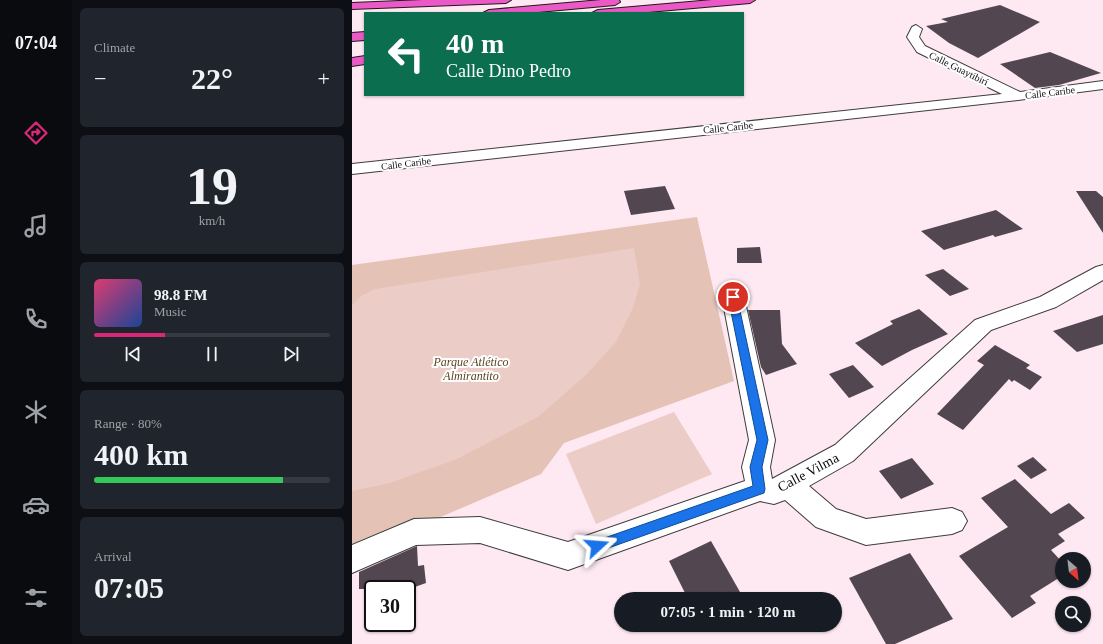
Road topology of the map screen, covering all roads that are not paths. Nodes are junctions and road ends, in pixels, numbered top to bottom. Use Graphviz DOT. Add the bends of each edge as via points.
graph roads {
  1 [pos="506,0"];
  2 [pos="636,0"];
  3 [pos="746,0"];
  4 [pos="352,6"];
  5 [pos="500,12"];
  6 [pos="609,12"];
  7 [pos="662,12"];
  8 [pos="364,25"];
  9 [pos="352,27"];
  10 [pos="916,29"];
  11 [pos="364,36"];
  12 [pos="352,37"];
  13 [pos="364,60"];
  14 [pos="352,62"];
  15 [pos="1103,85"];
  16 [pos="1018,96"];
  17 [pos="352,169"];
  18 [pos="1103,271"];
  19 [pos="733,297"];
  20 [pos="787,484"];
  21 [pos="760,489"];
  22 [pos="952,521"];
  23 [pos="352,559"];
  1 -- 4 [label="highway"];
  2 -- 5 [label="highway"];
  3 -- 6 [label="highway"];
  3 -- 7 [label="highway"];
  8 -- 9 [label="highway"];
  10 -- 16 [label="street, Calle Guaytibirí" via="913,37 921,49"];
  11 -- 12 [label="highway"];
  13 -- 14 [label="highway"];
  15 -- 16 [label="street, Calle Caribe"];
  16 -- 17 [label="street, Calle Caribe"];
  18 -- 20 [label="street, Calle Vilma" via="1048,302 983,325 844,453"];
  19 -- 21 [label="street" via="762,440 756,467"];
  20 -- 21 [label="street, Calle Vilma" via="774,492"];
  20 -- 22 [label="street" via="826,518 866,532"];
  21 -- 23 [label="street, Calle Vilma" via="568,556 480,530 414,532"];
}
